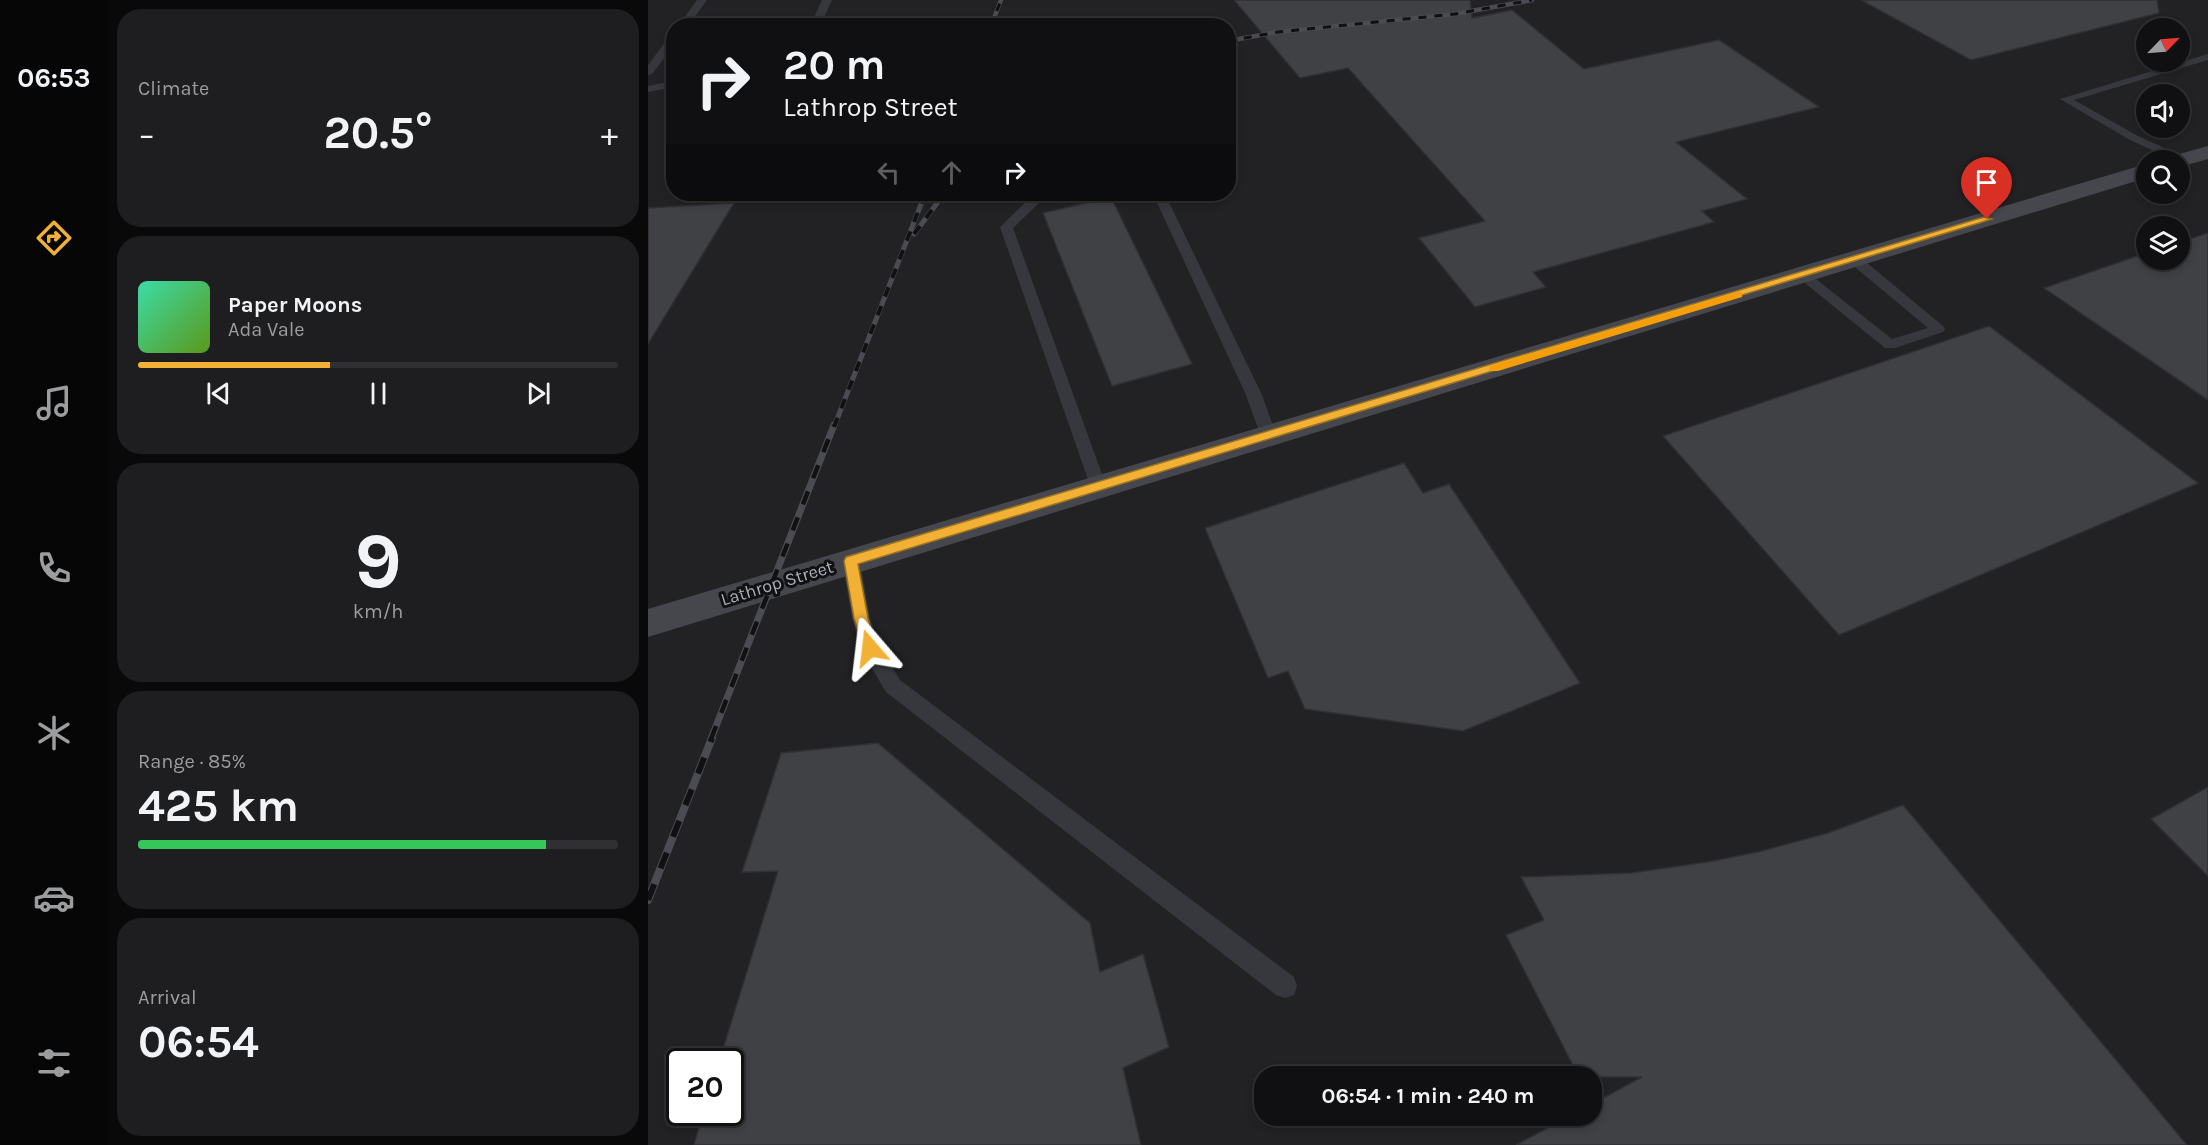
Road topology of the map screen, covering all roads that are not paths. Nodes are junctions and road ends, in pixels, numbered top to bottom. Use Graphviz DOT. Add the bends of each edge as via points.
graph roads {
  1 [pos="702,0"];
  2 [pos="827,0"];
  3 [pos="689,18"];
  4 [pos="818,18"];
  5 [pos="666,48"];
  6 [pos="2208,57"];
  7 [pos="648,72"];
  8 [pos="666,86"];
  9 [pos="648,89"];
  10 [pos="2159,150"];
  11 [pos="2208,152"];
  12 [pos="2190,158"];
  13 [pos="2136,174"];
  14 [pos="1034,201"];
  15 [pos="1162,201"];
  16 [pos="1855,260"];
  17 [pos="1802,275"];
  18 [pos="1269,437"];
  19 [pos="1099,488"];
  20 [pos="851,561"];
  21 [pos="648,623"];
  22 [pos="1286,986"];
  1 -- 3 [label="lane"];
  2 -- 4 [label="lane"];
  5 -- 7 [label="lane"];
  6 -- 10 [label="lane" via="2065,99"];
  8 -- 9 [label="lane"];
  11 -- 12 [label="street"];
  13 -- 16 [label="street, Lathrop Street"];
  14 -- 19 [label="lane" via="1006,227"];
  15 -- 18 [label="lane" via="1254,395"];
  16 -- 17 [label="street, Lathrop Street"];
  16 -- 17 [label="lane" via="1938,329 1890,345"];
  17 -- 18 [label="street, Lathrop Street"];
  18 -- 19 [label="street, Lathrop Street"];
  19 -- 20 [label="street, Lathrop Street"];
  20 -- 21 [label="street, Lathrop Street"];
  20 -- 22 [label="lane" via="870,648 893,686"];
}
